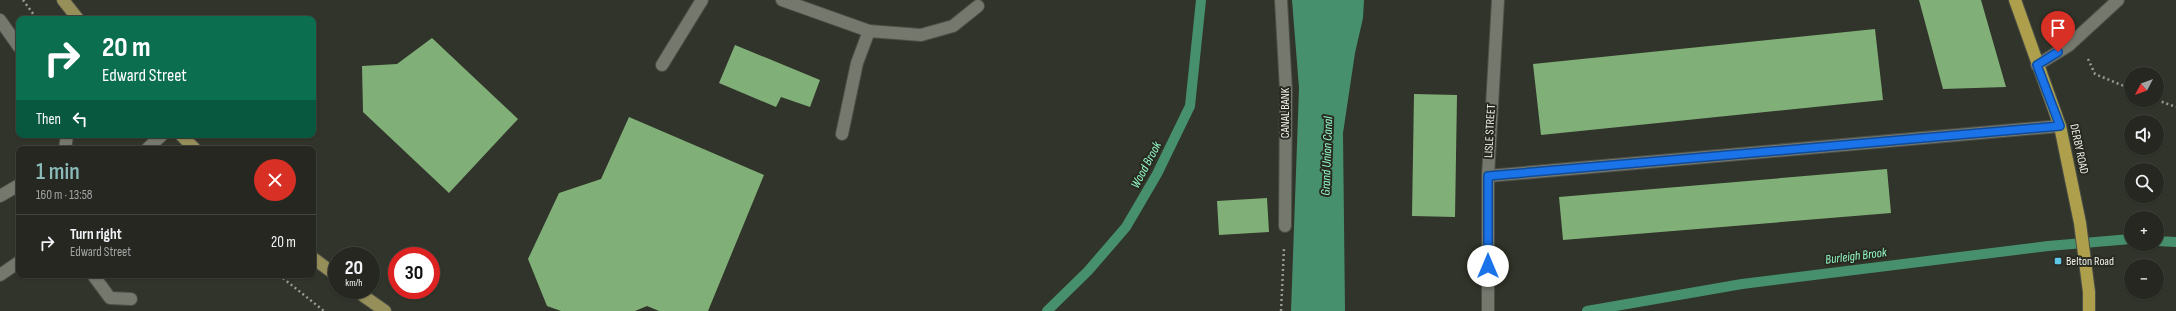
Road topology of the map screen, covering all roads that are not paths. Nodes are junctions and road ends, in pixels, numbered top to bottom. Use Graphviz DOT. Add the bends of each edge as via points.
graph roads {
  1 [pos="63,0"];
  2 [pos="702,0"];
  3 [pos="782,0"];
  4 [pos="1281,0"];
  5 [pos="1498,0"];
  6 [pos="2015,0"];
  7 [pos="2118,0"];
  8 [pos="978,6"];
  9 [pos="76,16"];
  10 [pos="0,20"];
  11 [pos="869,31"];
  12 [pos="16,43"];
  13 [pos="662,65"];
  14 [pos="2037,65"];
  15 [pos="2060,126"];
  16 [pos="842,134"];
  17 [pos="159,138"];
  18 [pos="184,138"];
  19 [pos="150,146"];
  20 [pos="191,146"];
  21 [pos="1488,176"];
  22 [pos="16,187"];
  23 [pos="0,196"];
  24 [pos="1285,226"];
  25 [pos="316,260"];
  26 [pos="16,264"];
  27 [pos="328,269"];
  28 [pos="0,274"];
  29 [pos="95,278"];
  30 [pos="131,299"];
  31 [pos="368,299"];
  32 [pos="385,311"];
  33 [pos="1488,311"];
  34 [pos="2089,311"];
  1 -- 9 [label="main road"];
  2 -- 13 [label="street"];
  3 -- 11 [label="street"];
  4 -- 24 [label="street, CANAL BANK" via="1286,90"];
  5 -- 21 [label="street, LISLE STREET"];
  6 -- 14 [label="highway, DERBY ROAD"];
  7 -- 14 [label="street" via="2078,37"];
  8 -- 11 [label="street" via="953,26 921,35"];
  10 -- 12 [label="street"];
  11 -- 16 [label="street" via="857,63"];
  14 -- 15 [label="highway, DERBY ROAD"];
  15 -- 21 [label="street"];
  15 -- 34 [label="highway, DERBY ROAD" via="2080,223"];
  17 -- 19 [label="street"];
  18 -- 20 [label="main road"];
  21 -- 33 [label="street, LISLE STREET"];
  22 -- 23 [label="street"];
  25 -- 27 [label="main road"];
  26 -- 28 [label="street"];
  29 -- 30 [label="street" via="110,298"];
  31 -- 32 [label="main road"];
}
